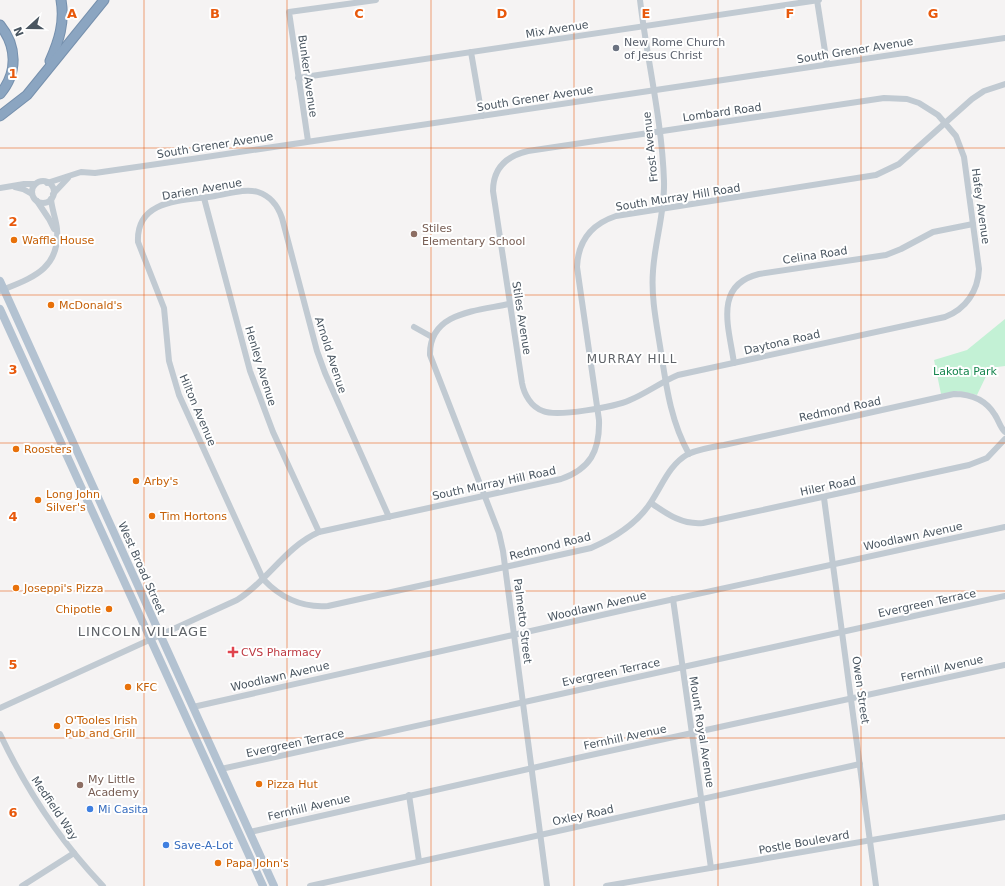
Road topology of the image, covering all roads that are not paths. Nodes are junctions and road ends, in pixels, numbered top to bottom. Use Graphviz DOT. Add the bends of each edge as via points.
graph roads {
  1 [pos="61,0"];
  2 [pos="104,0"];
  3 [pos="376,0"];
  4 [pos="640,0"];
  5 [pos="818,0"];
  6 [pos="0,25"];
  7 [pos="643,26"];
  8 [pos="1005,38"];
  9 [pos="471,52"];
  10 [pos="827,64"];
  11 [pos="45,74"];
  12 [pos="298,78"];
  13 [pos="1005,84"];
  14 [pos="653,90"];
  15 [pos="0,94"];
  16 [pos="0,116"];
  17 [pos="482,116"];
  18 [pos="946,122"];
  19 [pos="660,132"];
  20 [pos="308,141"];
  21 [pos="499,166"];
  22 [pos="69,176"];
  23 [pos="47,183"];
  24 [pos="35,184"];
  25 [pos="7,187"];
  26 [pos="0,188"];
  27 [pos="32,194"];
  28 [pos="52,197"];
  29 [pos="268,197"];
  30 [pos="204,198"];
  31 [pos="37,201"];
  32 [pos="663,209"];
  33 [pos="143,219"];
  34 [pos="973,224"];
  35 [pos="57,238"];
  36 [pos="1,287"];
  37 [pos="971,297"];
  38 [pos="509,304"];
  39 [pos="0,309"];
  40 [pos="414,327"];
  41 [pos="432,337"];
  42 [pos="734,363"];
  43 [pos="666,380"];
  44 [pos="41,400"];
  45 [pos="597,408"];
  46 [pos="1005,432"];
  47 [pos="1005,439"];
  48 [pos="689,454"];
  49 [pos="79,457"];
  50 [pos="68,460"];
  51 [pos="484,496"];
  52 [pos="824,498"];
  53 [pos="651,503"];
  54 [pos="100,504"];
  55 [pos="389,516"];
  56 [pos="1005,527"];
  57 [pos="319,532"];
  58 [pos="833,564"];
  59 [pos="506,567"];
  60 [pos="263,579"];
  61 [pos="1005,596"];
  62 [pos="674,599"];
  63 [pos="843,631"];
  64 [pos="160,635"];
  65 [pos="515,635"];
  66 [pos="151,639"];
  67 [pos="1005,664"];
  68 [pos="682,667"];
  69 [pos="852,699"];
  70 [pos="524,702"];
  71 [pos="193,707"];
  72 [pos="0,708"];
  73 [pos="693,733"];
  74 [pos="0,734"];
  75 [pos="860,764"];
  76 [pos="208,765"];
  77 [pos="533,768"];
  78 [pos="221,769"];
  79 [pos="409,795"];
  80 [pos="702,799"];
  81 [pos="1005,817"];
  82 [pos="250,832"];
  83 [pos="541,834"];
  84 [pos="870,840"];
  85 [pos="74,853"];
  86 [pos="419,861"];
  87 [pos="711,868"];
  88 [pos="22,886"];
  89 [pos="104,886"];
  90 [pos="263,886"];
  91 [pos="274,886"];
  92 [pos="310,886"];
  93 [pos="547,886"];
  94 [pos="606,886"];
  95 [pos="876,886"];
  1 -- 11 [label="highway" via="62,27"];
  2 -- 11 [label="highway"];
  3 -- 12 [label="street, Bunker Avenue" via="289,12"];
  4 -- 7 [label="street, Frost Avenue"];
  5 -- 7 [label="street, Mix Avenue"];
  5 -- 10 [label="street"];
  6 -- 15 [label="highway" via="10,41 14,57 9,82"];
  7 -- 9 [label="street, Mix Avenue"];
  7 -- 14 [label="street, Frost Avenue"];
  8 -- 10 [label="street, South Grener Avenue"];
  9 -- 12 [label="street, Mix Avenue"];
  9 -- 17 [label="street"];
  10 -- 14 [label="street, South Grener Avenue"];
  11 -- 16 [label="highway" via="27,95"];
  12 -- 20 [label="street, Bunker Avenue"];
  13 -- 18 [label="street, South Murray Hill Road" via="978,95"];
  14 -- 17 [label="street, South Grener Avenue"];
  14 -- 19 [label="street, Frost Avenue"];
  17 -- 20 [label="street, South Grener Avenue"];
  18 -- 19 [label="street, Lombard Road" via="933,111 914,101 884,98"];
  18 -- 32 [label="street, South Murray Hill Road" via="899,164 876,175"];
  18 -- 34 [label="street, Hafey Avenue" via="962,148"];
  19 -- 21 [label="street, Lombard Road" via="528,151 509,157"];
  19 -- 32 [label="street, Frost Avenue" via="664,181"];
  20 -- 22 [label="street, South Grener Avenue" via="95,173 81,172"];
  21 -- 38 [label="street, Stiles Avenue" via="493,192"];
  22 -- 23 [label="street, South Grener Avenue"];
  22 -- 28 [label="street"];
  23 -- 24 [label="street"];
  23 -- 28 [label="street" via="53,189"];
  24 -- 25 [label="street"];
  24 -- 27 [label="street"];
  25 -- 26 [label="street"];
  25 -- 27 [label="street" via="23,188"];
  27 -- 31 [label="street"];
  28 -- 31 [label="street" via="46,203"];
  28 -- 35 [label="street"];
  29 -- 30 [label="street, Darien Avenue" via="259,192 249,191"];
  29 -- 55 [label="street, Arnold Avenue" via="281,214 317,351 333,394"];
  30 -- 33 [label="street, Darien Avenue" via="163,204 150,211"];
  30 -- 57 [label="street, Henley Avenue" via="250,371 273,432"];
  31 -- 35 [label="street"];
  32 -- 43 [label="street, Frost Avenue" via="652,282"];
  32 -- 45 [label="street, South Murray Hill Road" via="604,220 588,233 580,249 577,267"];
  33 -- 60 [label="street, Hilton Avenue" via="138,233 139,249 164,308 169,361 174,383"];
  34 -- 37 [label="street, Hafey Avenue" via="979,269 977,284"];
  34 -- 42 [label="street, Celina Road" via="933,232 886,255 759,274 741,281 728,298 726,311"];
  35 -- 36 [label="street" via="52,256 42,271 28,280"];
  36 -- 49 [label="main road, West Broad Street"];
  37 -- 42 [label="street, Daytona Road" via="959,309 945,316"];
  38 -- 41 [label="street" via="450,318 437,328"];
  38 -- 45 [label="street, Stiles Avenue" via="523,390 532,403 543,412 550,413"];
  39 -- 44 [label="main road, West Broad Street"];
  40 -- 41 [label="street"];
  41 -- 51 [label="street, Palmetto Street" via="432,363"];
  42 -- 43 [label="street, Daytona Road"];
  43 -- 45 [label="street, Daytona Road" via="628,401"];
  43 -- 48 [label="street, Frost Avenue" via="674,422"];
  44 -- 49 [label="main road" via="46,402 69,446"];
  44 -- 50 [label="main road, West Broad Street"];
  45 -- 51 [label="street, South Murray Hill Road" via="597,446 583,467 561,479"];
  46 -- 48 [label="street, Redmond Road" via="993,412 982,401 954,394 724,444"];
  47 -- 52 [label="street, Hiler Road" via="986,458 969,465"];
  48 -- 53 [label="street, Redmond Road" via="671,468"];
  49 -- 54 [label="main road, West Broad Street"];
  50 -- 54 [label="main road" via="76,464 90,492"];
  50 -- 66 [label="main road, West Broad Street"];
  51 -- 55 [label="street, South Murray Hill Road"];
  51 -- 59 [label="street, Palmetto Street" via="500,537"];
  52 -- 53 [label="street, Hiler Road" via="693,524 666,514"];
  52 -- 58 [label="street, Owen Street"];
  53 -- 59 [label="street, Redmond Road" via="628,527 600,544 580,551"];
  54 -- 64 [label="main road, West Broad Street"];
  55 -- 57 [label="street, South Murray Hill Road"];
  56 -- 58 [label="street, Woodlawn Avenue"];
  57 -- 60 [label="street, South Murray Hill Road" via="296,546"];
  58 -- 62 [label="street, Woodlawn Avenue"];
  58 -- 63 [label="street, Owen Street"];
  59 -- 60 [label="street, Redmond Road" via="321,606 292,601 277,593"];
  59 -- 65 [label="street, Palmetto Street"];
  60 -- 64 [label="street, South Murray Hill Road" via="238,600"];
  61 -- 63 [label="street, Evergreen Terrace"];
  62 -- 65 [label="street, Woodlawn Avenue"];
  62 -- 68 [label="street, Mount Royal Avenue"];
  63 -- 68 [label="street, Evergreen Terrace"];
  63 -- 69 [label="street, Owen Street"];
  64 -- 66 [label="street, South Murray Hill Road"];
  64 -- 71 [label="main road, West Broad Street"];
  65 -- 70 [label="street, Palmetto Street"];
  65 -- 71 [label="street, Woodlawn Avenue"];
  66 -- 72 [label="street, South Murray Hill Road"];
  66 -- 76 [label="main road, West Broad Street"];
  67 -- 69 [label="street, Fernhill Avenue"];
  68 -- 70 [label="street, Evergreen Terrace"];
  68 -- 73 [label="street, Mount Royal Avenue"];
  69 -- 73 [label="street, Fernhill Avenue"];
  69 -- 75 [label="street, Owen Street"];
  70 -- 77 [label="street, Palmetto Street"];
  70 -- 78 [label="street, Evergreen Terrace"];
  71 -- 78 [label="main road, West Broad Street"];
  73 -- 77 [label="street, Fernhill Avenue"];
  73 -- 80 [label="street, Mount Royal Avenue"];
  74 -- 85 [label="street, Medfield Way" via="38,804"];
  75 -- 80 [label="street, Oxley Road"];
  75 -- 84 [label="street, Owen Street"];
  76 -- 82 [label="main road" via="216,771 239,821"];
  76 -- 90 [label="main road, West Broad Street"];
  77 -- 79 [label="street, Fernhill Avenue"];
  77 -- 83 [label="street, Palmetto Street"];
  78 -- 82 [label="main road, West Broad Street"];
  79 -- 82 [label="street, Fernhill Avenue"];
  79 -- 86 [label="street"];
  80 -- 83 [label="street, Oxley Road"];
  80 -- 87 [label="street, Mount Royal Avenue"];
  81 -- 84 [label="street, Postle Boulevard"];
  82 -- 91 [label="main road, West Broad Street"];
  83 -- 86 [label="street, Oxley Road"];
  83 -- 93 [label="street, Palmetto Street"];
  84 -- 87 [label="street, Postle Boulevard"];
  84 -- 95 [label="street, Owen Street"];
  85 -- 88 [label="street"];
  85 -- 89 [label="street, Medfield Way"];
  86 -- 92 [label="street, Oxley Road"];
  87 -- 94 [label="street, Postle Boulevard"];
}
